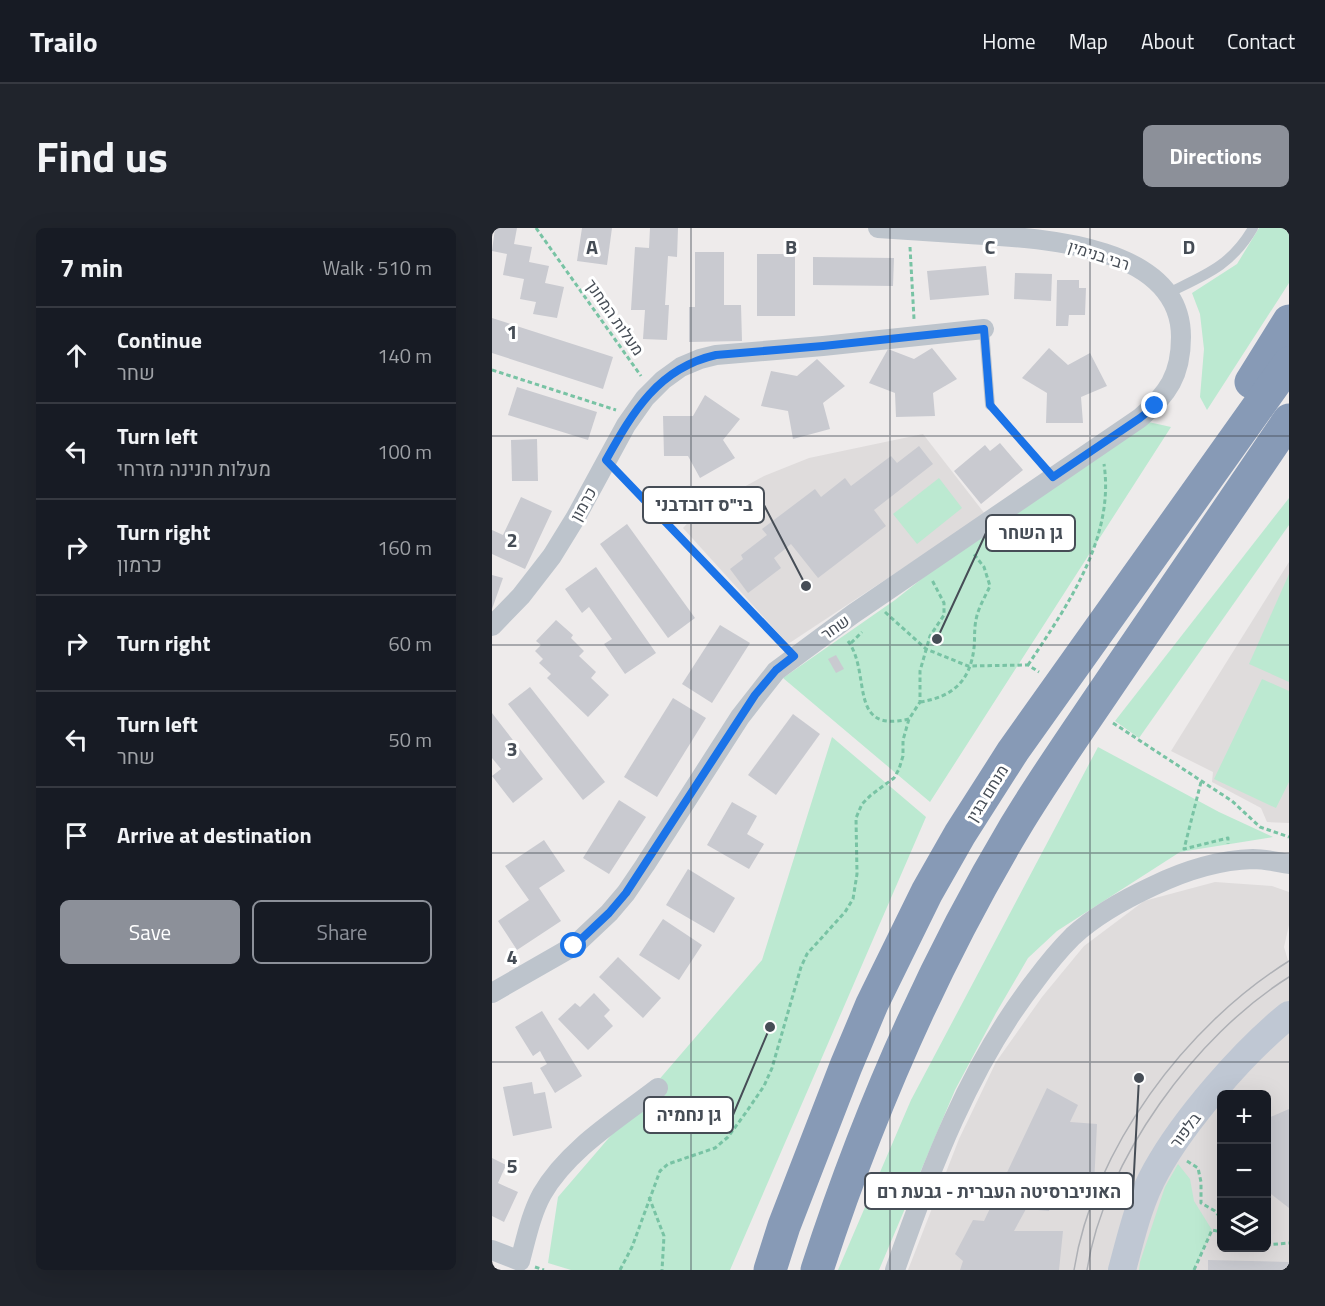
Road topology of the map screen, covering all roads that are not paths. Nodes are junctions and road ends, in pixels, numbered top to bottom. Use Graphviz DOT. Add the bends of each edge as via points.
graph roads {
  1 [pos="878,228"];
  2 [pos="1253,228"];
  3 [pos="1168,294"];
  4 [pos="1289,321"];
  5 [pos="984,329"];
  6 [pos="1289,363"];
  7 [pos="990,405"];
  8 [pos="1289,420"];
  9 [pos="1289,453"];
  10 [pos="492,626"];
  11 [pos="1130,654"];
  12 [pos="1078,658"];
  13 [pos="1289,864"];
  14 [pos="492,993"];
  15 [pos="1289,1015"];
  16 [pos="658,1088"];
  17 [pos="492,1250"];
  18 [pos="519,1265"];
  19 [pos="770,1270"];
  20 [pos="818,1270"];
  21 [pos="895,1270"];
  22 [pos="1122,1270"];
  1 -- 3 [label="street, רבי בנימין" via="1041,239 1088,248 1135,267"];
  2 -- 3 [label="lane" via="1234,255 1220,266"];
  3 -- 14 [label="street, שחר" via="1178,316 1180,354 1171,386 1155,406 776,670 755,695 639,874 609,913 574,946"];
  4 -- 12 [label="highway"];
  5 -- 7 [label="lane"];
  5 -- 10 [label="street, כרמון" via="716,355 681,366 652,391 632,416 552,556"];
  6 -- 12 [label="highway, מנחם בגין"];
  8 -- 11 [label="highway"];
  9 -- 11 [label="highway"];
  11 -- 20 [label="highway" via="1016,827 955,939 880,1097"];
  12 -- 19 [label="highway, מנחם בגין" via="966,825 900,944 846,1066"];
  13 -- 21 [label="street" via="1255,859 1199,868 1132,896 1073,936 1004,1026 952,1122"];
  15 -- 22 [label="street, בלפור" via="1238,1064 1170,1150 1142,1203"];
  16 -- 18 [label="street" via="577,1151 555,1175 541,1196"];
  17 -- 18 [label="street"];
}
